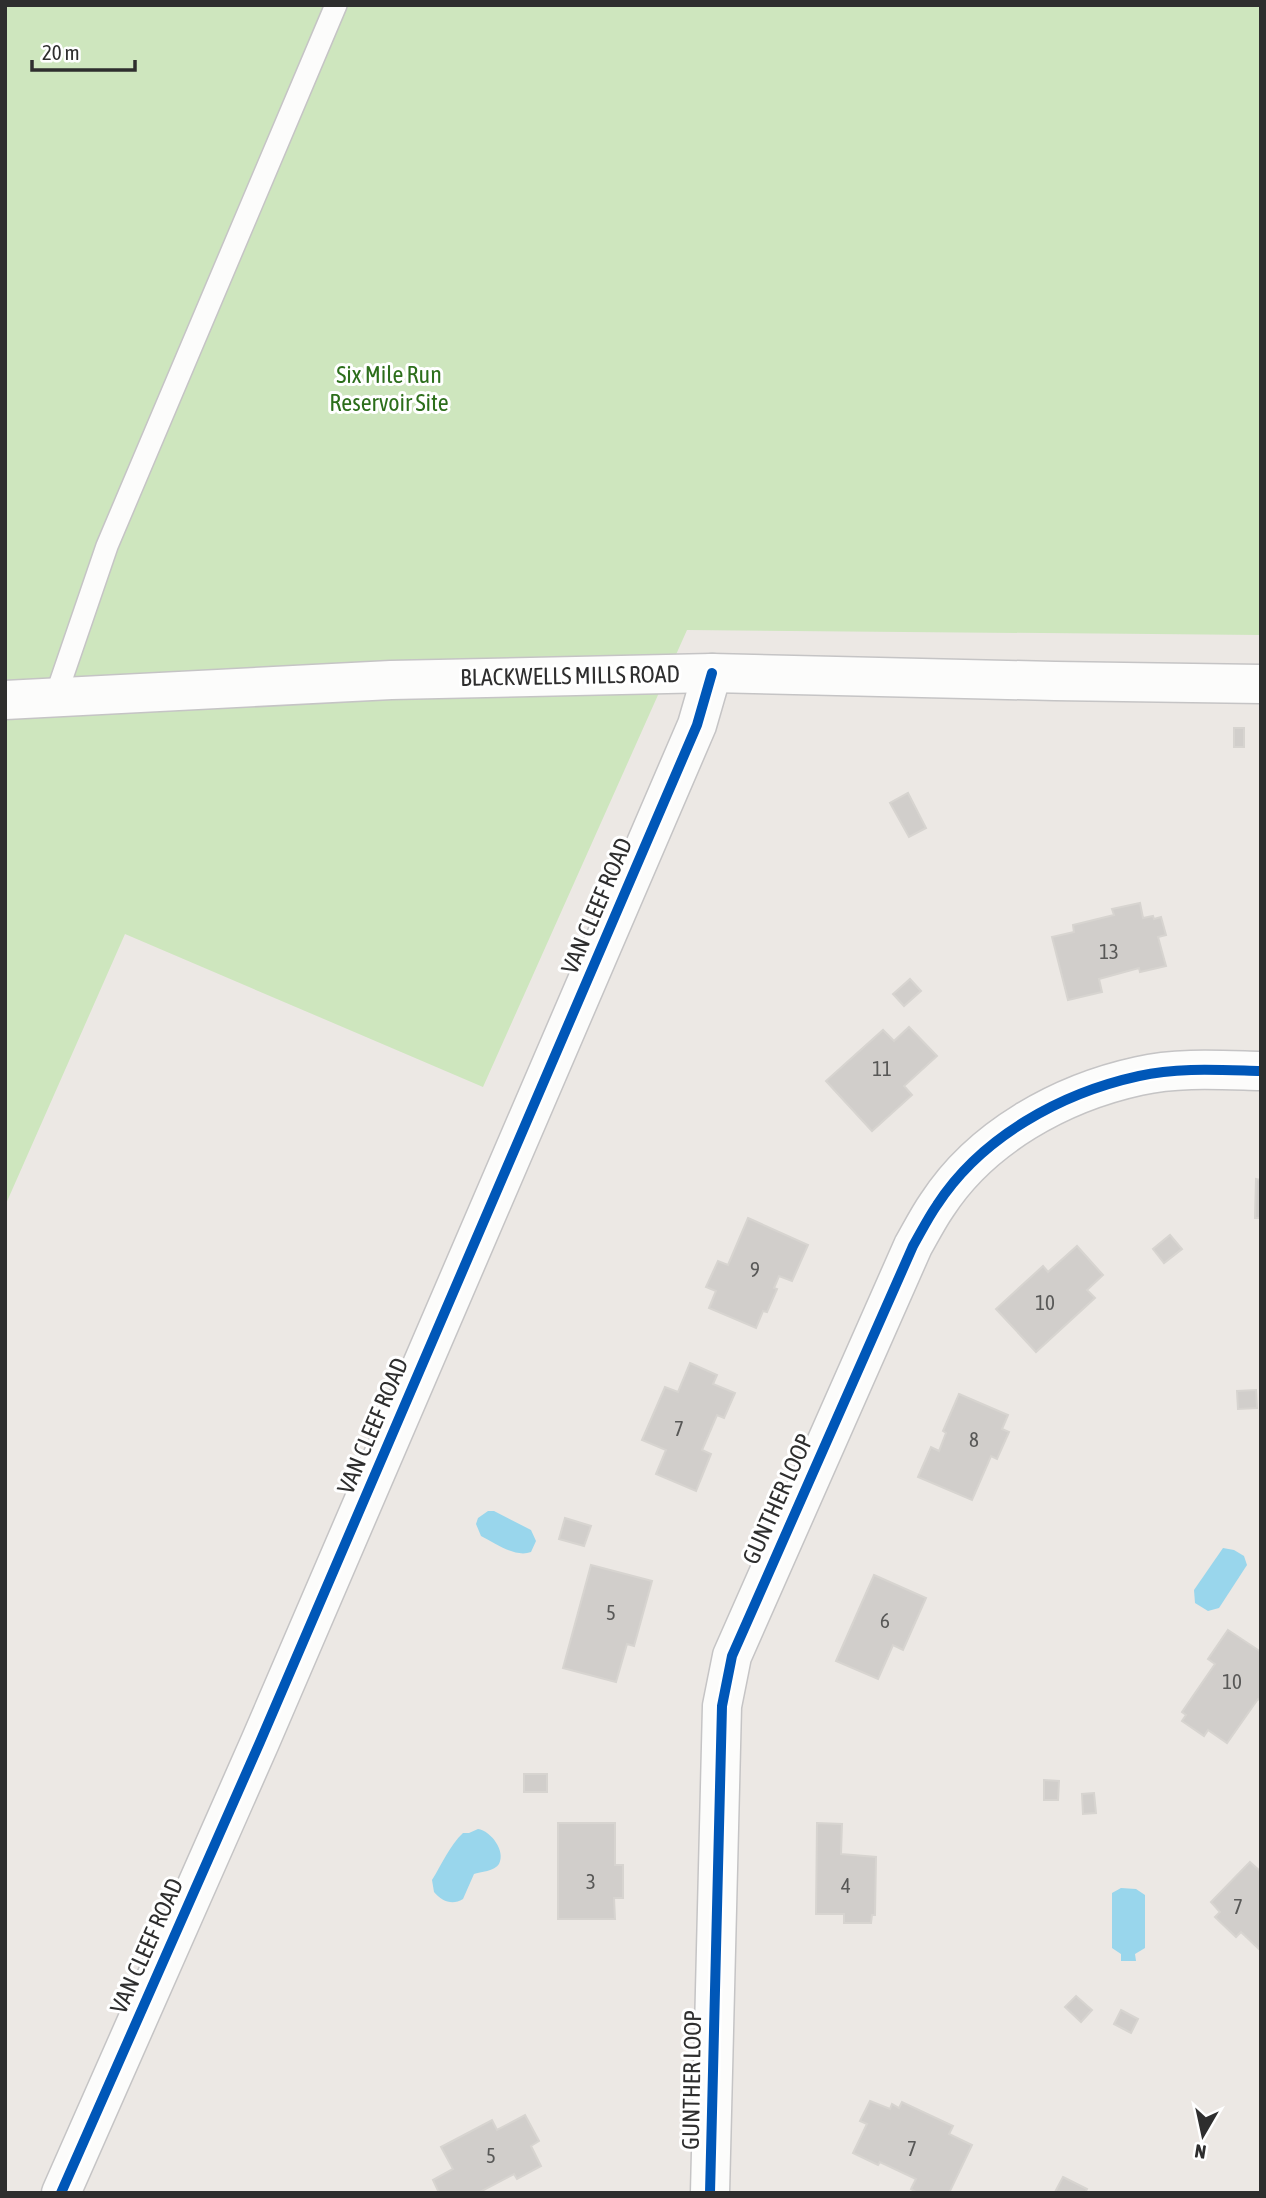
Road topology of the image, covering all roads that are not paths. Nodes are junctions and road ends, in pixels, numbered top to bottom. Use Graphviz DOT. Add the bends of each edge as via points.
graph roads {
  1 [pos="336,5"];
  2 [pos="712,673"];
  3 [pos="1261,684"];
  4 [pos="55,698"];
  5 [pos="5,700"];
  6 [pos="1261,1071"];
  7 [pos="61,2193"];
  8 [pos="710,2193"];
  1 -- 4 [label="lane" via="107,546"];
  2 -- 3 [label="street, BLACKWELLS MILLS ROAD"];
  2 -- 4 [label="street, BLACKWELLS MILLS ROAD" via="391,680"];
  2 -- 7 [label="street, VAN CLEEF ROAD" via="681,764"];
  4 -- 5 [label="street, BLACKWELLS MILLS ROAD"];
  6 -- 8 [label="street, GUNTHER LOOP" via="1140,1075 1082,1093 1038,1115 1001,1137 973,1162 938,1203 913,1246 732,1656 722,1706"];
}
